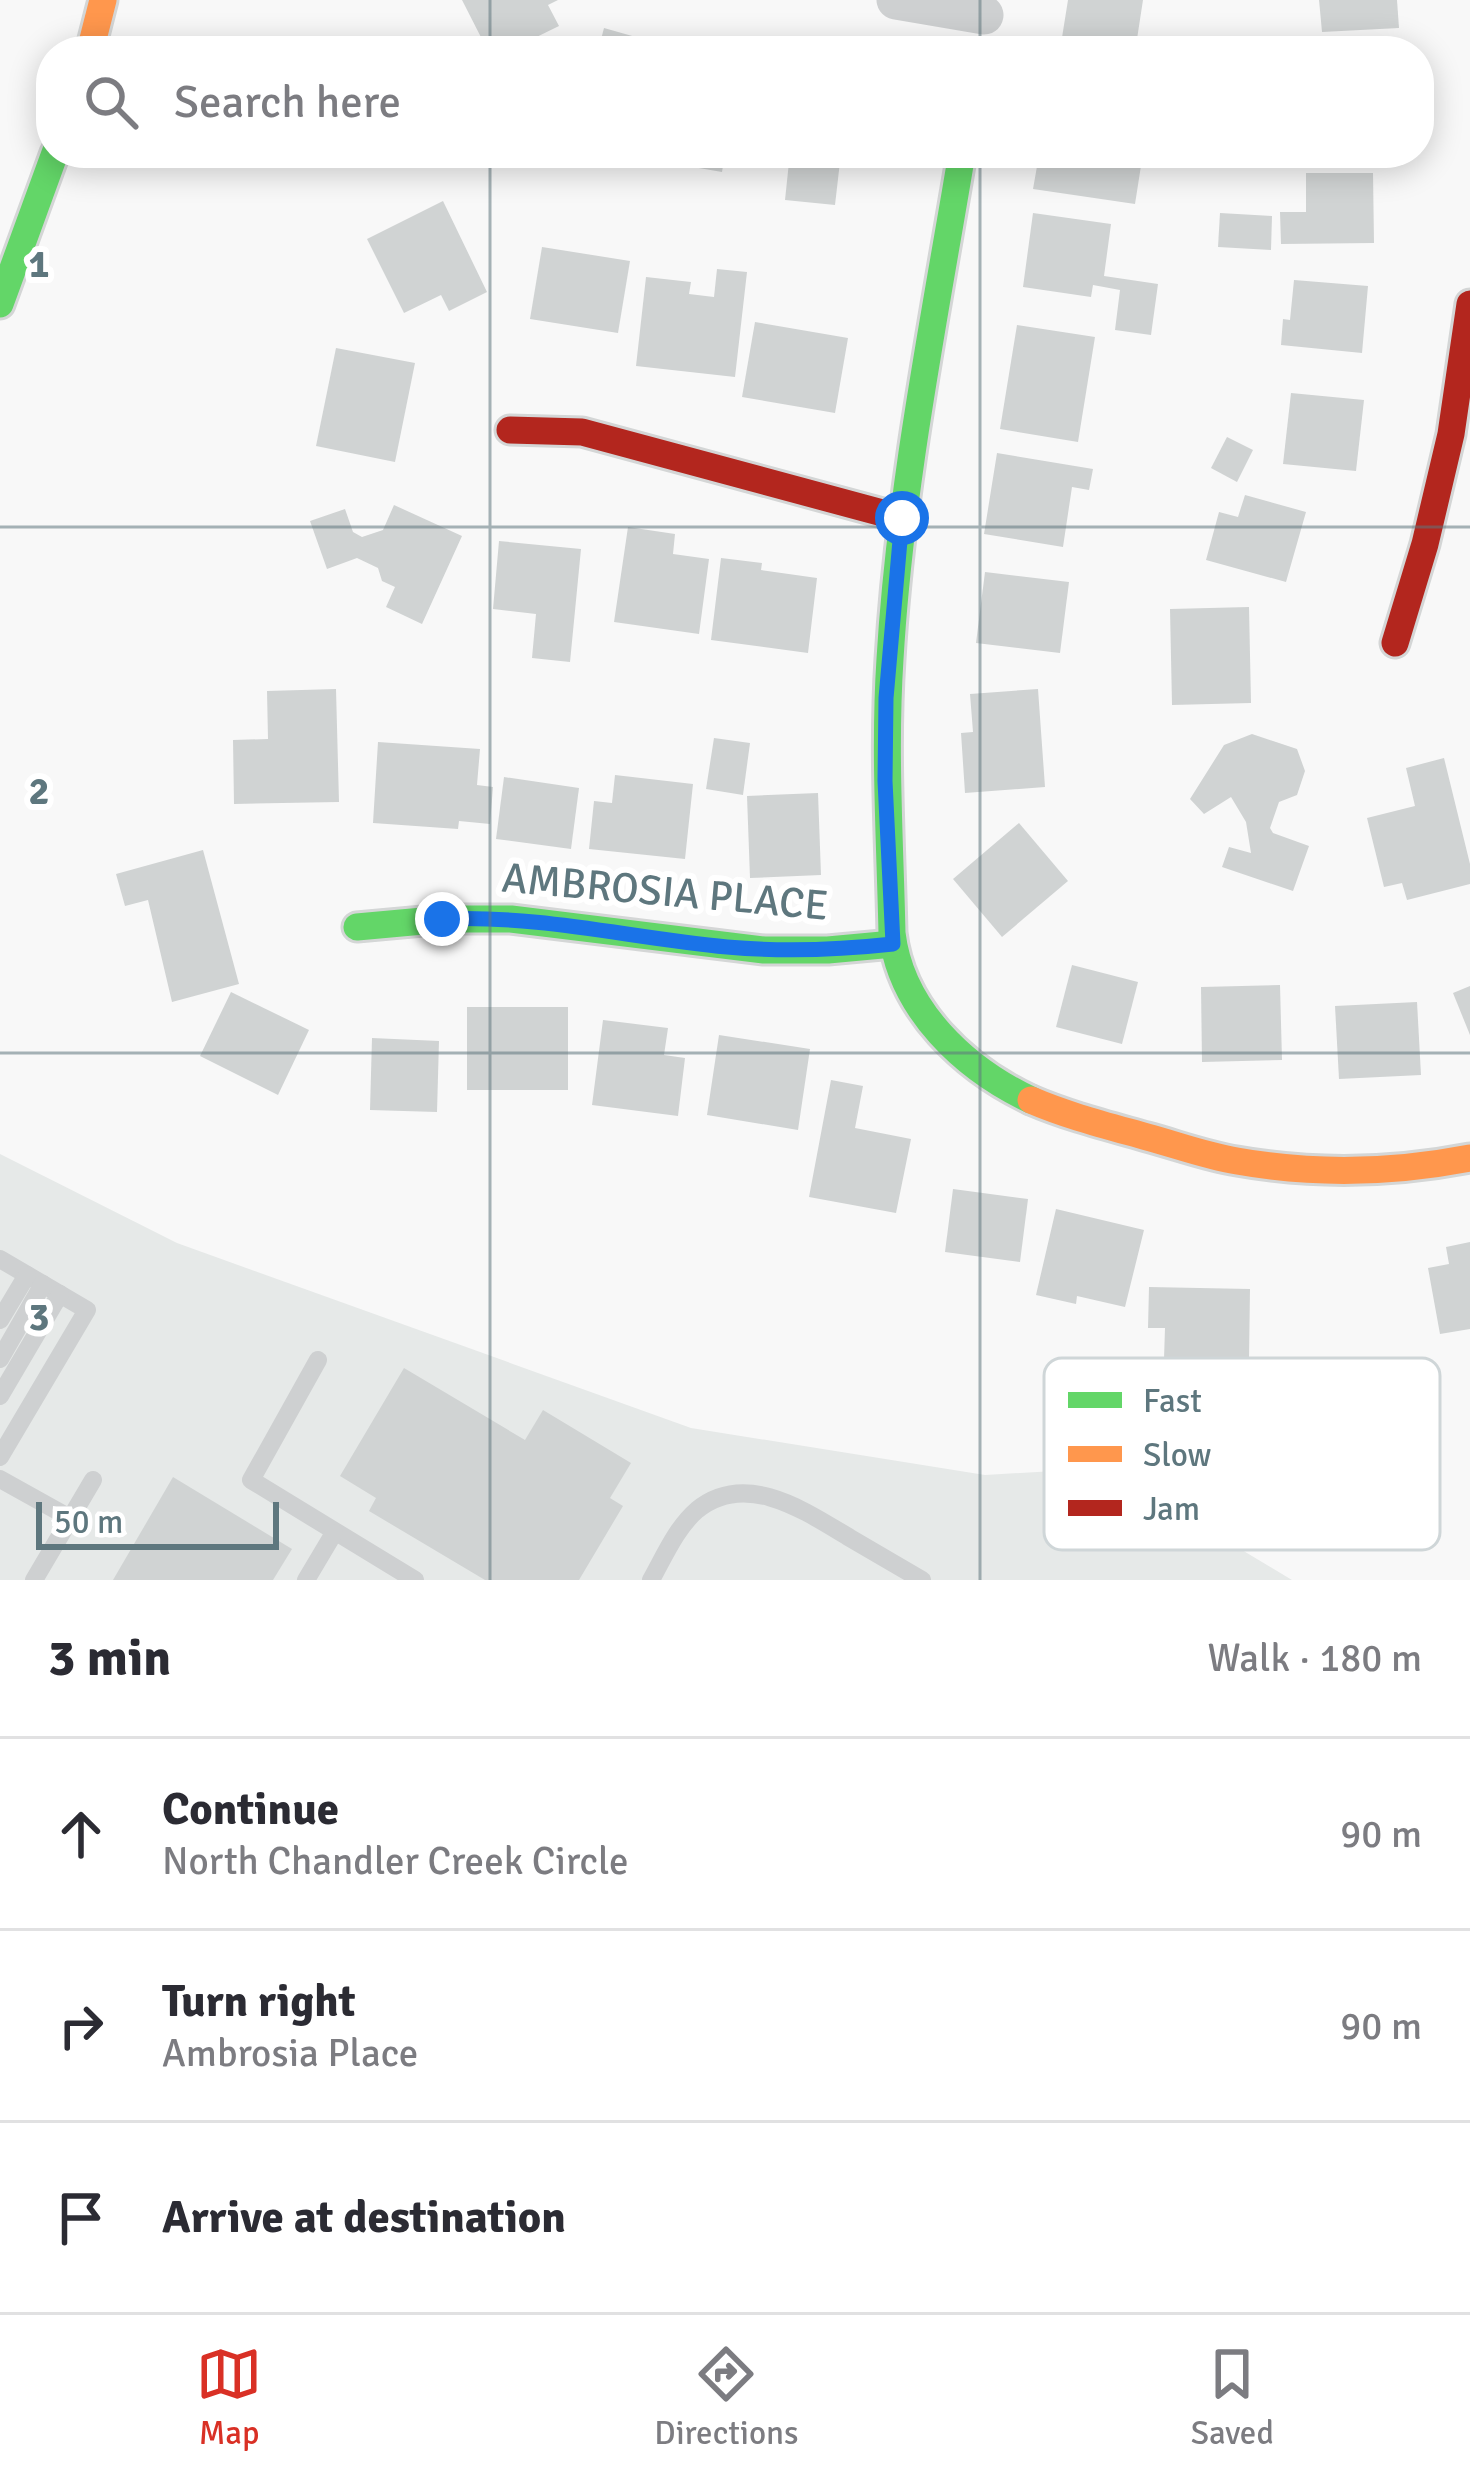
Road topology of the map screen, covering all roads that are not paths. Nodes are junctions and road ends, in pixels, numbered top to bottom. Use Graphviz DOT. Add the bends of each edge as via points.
graph roads {
  1 [pos="103,0"];
  2 [pos="896,0"];
  3 [pos="983,22"];
  4 [pos="95,36"];
  5 [pos="50,168"];
  6 [pos="960,168"];
  7 [pos="0,304"];
  8 [pos="1470,304"];
  9 [pos="510,430"];
  10 [pos="902,518"];
  11 [pos="1395,643"];
  12 [pos="357,927"];
  13 [pos="893,944"];
  14 [pos="1470,1159"];
  15 [pos="28,1276"];
  16 [pos="0,1286"];
  17 [pos="0,1320"];
  18 [pos="0,1359"];
  19 [pos="318,1360"];
  20 [pos="0,1396"];
  21 [pos="0,1457"];
  22 [pos="0,1479"];
  23 [pos="93,1480"];
  24 [pos="70,1518"];
  25 [pos="334,1533"];
  26 [pos="34,1580"];
  27 [pos="306,1580"];
  28 [pos="415,1580"];
  29 [pos="651,1580"];
  30 [pos="922,1580"];
  1 -- 4 [label="street"];
  2 -- 3 [label="street"];
  5 -- 7 [label="street"];
  6 -- 10 [label="street"];
  8 -- 11 [label="street" via="1451,434"];
  9 -- 10 [label="street" via="582,432"];
  10 -- 13 [label="street" via="886,698"];
  12 -- 13 [label="street, AMBROSIA PLACE" via="493,918 770,950"];
  13 -- 14 [label="street" via="915,998 944,1039 1019,1095 1231,1160 1297,1170"];
  15 -- 16 [label="lane"];
  15 -- 17 [label="lane"];
  15 -- 18 [label="lane"];
  15 -- 20 [label="lane"];
  15 -- 21 [label="lane" via="87,1310"];
  19 -- 25 [label="lane" via="251,1480"];
  22 -- 24 [label="lane"];
  23 -- 24 [label="lane"];
  24 -- 26 [label="lane"];
  25 -- 27 [label="lane"];
  25 -- 28 [label="lane"];
  29 -- 30 [label="lane" via="698,1509 745,1494 789,1503"];
}
